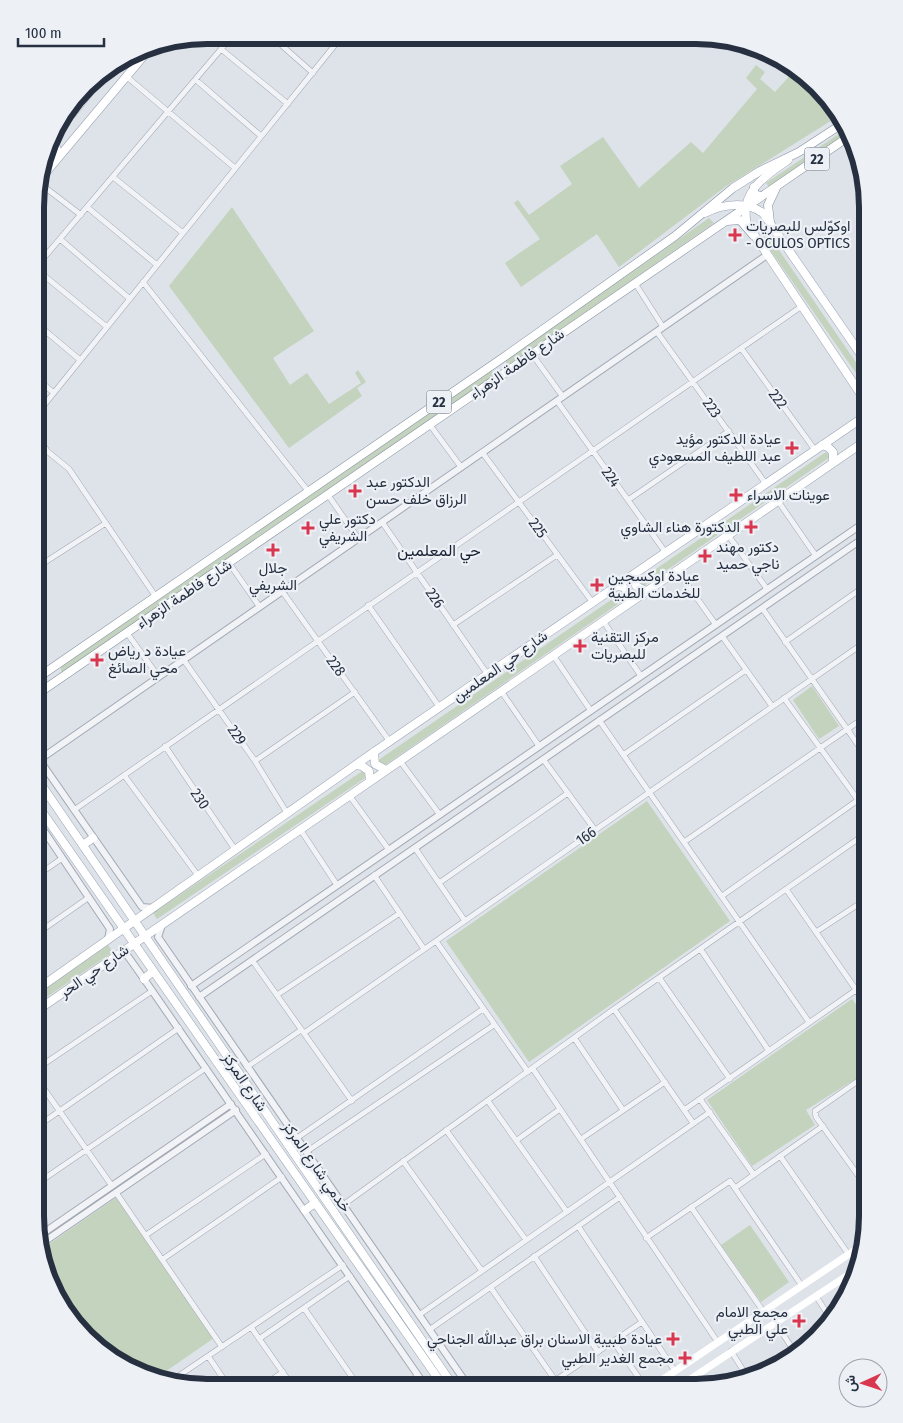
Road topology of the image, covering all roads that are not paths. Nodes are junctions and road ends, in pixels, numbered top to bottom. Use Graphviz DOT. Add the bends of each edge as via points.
graph roads {
  1 [pos="225,44"];
  2 [pos="280,44"];
  3 [pos="336,44"];
  4 [pos="221,49"];
  5 [pos="143,57"];
  6 [pos="313,73"];
  7 [pos="127,77"];
  8 [pos="196,80"];
  9 [pos="288,104"];
  10 [pos="168,112"];
  11 [pos="838,127"];
  12 [pos="261,136"];
  13 [pos="59,138"];
  14 [pos="845,139"];
  15 [pos="70,143"];
  16 [pos="55,146"];
  17 [pos="799,152"];
  18 [pos="59,156"];
  19 [pos="236,168"];
  20 [pos="48,169"];
  21 [pos="113,177"];
  22 [pos="783,182"];
  23 [pos="45,187"];
  24 [pos="754,187"];
  25 [pos="761,196"];
  26 [pos="747,206"];
  27 [pos="87,207"];
  28 [pos="762,212"];
  29 [pos="81,214"];
  30 [pos="695,219"];
  31 [pos="746,219"];
  32 [pos="770,222"];
  33 [pos="721,224"];
  34 [pos="183,233"];
  35 [pos="753,235"];
  36 [pos="60,240"];
  37 [pos="767,256"];
  38 [pos="44,259"];
  39 [pos="157,265"];
  40 [pos="44,275"];
  41 [pos="143,282"];
  42 [pos="635,283"];
  43 [pos="130,299"];
  44 [pos="802,306"];
  45 [pos="107,327"];
  46 [pos="663,327"];
  47 [pos="44,330"];
  48 [pos="657,332"];
  49 [pos="741,348"];
  50 [pos="859,352"];
  51 [pos="532,354"];
  52 [pos="504,357"];
  53 [pos="80,360"];
  54 [pos="489,367"];
  55 [pos="511,368"];
  56 [pos="496,379"];
  57 [pos="693,381"];
  58 [pos="44,385"];
  59 [pos="859,392"];
  60 [pos="54,393"];
  61 [pos="560,399"];
  62 [pos="44,405"];
  63 [pos="859,420"];
  64 [pos="430,425"];
  65 [pos="729,431"];
  66 [pos="822,445"];
  67 [pos="859,445"];
  68 [pos="46,449"];
  69 [pos="593,450"];
  70 [pos="815,450"];
  71 [pos="482,452"];
  72 [pos="833,463"];
  73 [pos="461,467"];
  74 [pos="766,484"];
  75 [pos="308,492"];
  76 [pos="328,495"];
  77 [pos="628,500"];
  78 [pos="519,501"];
  79 [pos="778,501"];
  80 [pos="382,522"];
  81 [pos="106,523"];
  82 [pos="859,526"];
  83 [pos="728,535"];
  84 [pos="358,538"];
  85 [pos="859,541"];
  86 [pos="666,553"];
  87 [pos="557,555"];
  88 [pos="816,556"];
  89 [pos="44,563"];
  90 [pos="229,563"];
  91 [pos="677,570"];
  92 [pos="416,572"];
  93 [pos="635,574"];
  94 [pos="618,586"];
  95 [pos="767,589"];
  96 [pos="859,590"];
  97 [pos="282,591"];
  98 [pos="646,591"];
  99 [pos="156,597"];
  100 [pos="593,603"];
  101 [pos="628,604"];
  102 [pos="368,605"];
  103 [pos="259,606"];
  104 [pos="742,607"];
  105 [pos="762,608"];
  106 [pos="729,616"];
  107 [pos="749,617"];
  108 [pos="603,621"];
  109 [pos="716,624"];
  110 [pos="453,625"];
  111 [pos="736,626"];
  112 [pos="127,633"];
  113 [pos="722,636"];
  114 [pos="317,640"];
  115 [pos="785,642"];
  116 [pos="859,646"];
  117 [pos="554,655"];
  118 [pos="183,659"];
  119 [pos="56,665"];
  120 [pos="746,670"];
  121 [pos="44,673"];
  122 [pos="44,675"];
  123 [pos="488,675"];
  124 [pos="63,676"];
  125 [pos="158,676"];
  126 [pos="641,676"];
  127 [pos="812,679"];
  128 [pos="50,686"];
  129 [pos="44,690"];
  130 [pos="501,691"];
  131 [pos="355,692"];
  132 [pos="784,698"];
  133 [pos="772,706"];
  134 [pos="218,708"];
  135 [pos="440,708"];
  136 [pos="591,711"];
  137 [pos="599,720"];
  138 [pos="859,721"];
  139 [pos="575,722"];
  140 [pos="562,730"];
  141 [pos="847,730"];
  142 [pos="583,731"];
  143 [pos="569,741"];
  144 [pos="390,742"];
  145 [pos="164,746"];
  146 [pos="539,746"];
  147 [pos="859,747"];
  148 [pos="820,748"];
  149 [pos="374,752"];
  150 [pos="44,753"];
  151 [pos="623,755"];
  152 [pos="543,759"];
  153 [pos="255,761"];
  154 [pos="400,761"];
  155 [pos="357,765"];
  156 [pos="44,768"];
  157 [pos="386,770"];
  158 [pos="124,775"];
  159 [pos="370,781"];
  160 [pos="44,789"];
  161 [pos="649,792"];
  162 [pos="568,793"];
  163 [pos="349,795"];
  164 [pos="858,800"];
  165 [pos="74,810"];
  166 [pos="287,813"];
  167 [pos="44,815"];
  168 [pos="440,815"];
  169 [pos="300,829"];
  170 [pos="595,830"];
  171 [pos="44,832"];
  172 [pos="58,836"];
  173 [pos="93,838"];
  174 [pos="859,838"];
  175 [pos="50,842"];
  176 [pos="684,842"];
  177 [pos="82,845"];
  178 [pos="415,848"];
  179 [pos="389,850"];
  180 [pos="236,851"];
  181 [pos="61,859"];
  182 [pos="44,871"];
  183 [pos="374,876"];
  184 [pos="199,877"];
  185 [pos="439,884"];
  186 [pos="337,885"];
  187 [pos="786,889"];
  188 [pos="722,896"];
  189 [pos="88,898"];
  190 [pos="859,903"];
  191 [pos="310,904"];
  192 [pos="158,906"];
  193 [pos="400,913"];
  194 [pos="296,914"];
  195 [pos="318,914"];
  196 [pos="465,921"];
  197 [pos="135,922"];
  198 [pos="166,922"];
  199 [pos="740,922"];
  200 [pos="303,925"];
  201 [pos="44,929"];
  202 [pos="153,930"];
  203 [pos="123,931"];
  204 [pos="816,932"];
  205 [pos="145,936"];
  206 [pos="436,941"];
  207 [pos="106,942"];
  208 [pos="133,944"];
  209 [pos="424,949"];
  210 [pos="701,950"];
  211 [pos="116,956"];
  212 [pos="171,956"];
  213 [pos="252,960"];
  214 [pos="163,962"];
  215 [pos="152,972"];
  216 [pos="209,974"];
  217 [pos="144,979"];
  218 [pos="660,979"];
  219 [pos="217,984"];
  220 [pos="44,985"];
  221 [pos="191,986"];
  222 [pos="856,990"];
  223 [pos="152,991"];
  224 [pos="859,994"];
  225 [pos="277,995"];
  226 [pos="199,997"];
  227 [pos="44,1006"];
  228 [pos="483,1009"];
  229 [pos="614,1009"];
  230 [pos="810,1022"];
  231 [pos="494,1025"];
  232 [pos="179,1028"];
  233 [pos="303,1031"];
  234 [pos="574,1039"];
  235 [pos="769,1051"];
  236 [pos="44,1064"];
  237 [pos="247,1067"];
  238 [pos="206,1068"];
  239 [pos="530,1071"];
  240 [pos="730,1078"];
  241 [pos="858,1081"];
  242 [pos="665,1082"];
  243 [pos="44,1089"];
  244 [pos="700,1099"];
  245 [pos="352,1101"];
  246 [pos="488,1101"];
  247 [pos="231,1104"];
  248 [pos="560,1108"];
  249 [pos="236,1110"];
  250 [pos="623,1110"];
  251 [pos="684,1110"];
  252 [pos="60,1111"];
  253 [pos="710,1112"];
  254 [pos="44,1122"];
  255 [pos="694,1123"];
  256 [pos="823,1126"];
  257 [pos="446,1130"];
  258 [pos="297,1138"];
  259 [pos="581,1139"];
  260 [pos="518,1140"];
  261 [pos="87,1150"];
  262 [pos="306,1152"];
  263 [pos="266,1154"];
  264 [pos="780,1156"];
  265 [pos="403,1161"];
  266 [pos="319,1171"];
  267 [pos="754,1175"];
  268 [pos="282,1177"];
  269 [pos="310,1177"];
  270 [pos="859,1177"];
  271 [pos="44,1179"];
  272 [pos="610,1182"];
  273 [pos="112,1186"];
  274 [pos="735,1188"];
  275 [pos="117,1194"];
  276 [pos="620,1197"];
  277 [pos="315,1204"];
  278 [pos="342,1205"];
  279 [pos="692,1207"];
  280 [pos="305,1210"];
  281 [pos="567,1212"];
  282 [pos="578,1226"];
  283 [pos="45,1232"];
  284 [pos="146,1236"];
  285 [pos="646,1238"];
  286 [pos="526,1240"];
  287 [pos="46,1241"];
  288 [pos="855,1250"];
  289 [pos="849,1255"];
  290 [pos="534,1256"];
  291 [pos="163,1259"];
  292 [pos="343,1265"];
  293 [pos="482,1271"];
  294 [pos="848,1275"];
  295 [pos="350,1276"];
  296 [pos="802,1286"];
  297 [pos="491,1288"];
  298 [pos="816,1296"];
  299 [pos="304,1308"];
  300 [pos="763,1311"];
  301 [pos="827,1313"];
  302 [pos="419,1315"];
  303 [pos="642,1322"];
  304 [pos="775,1322"];
  305 [pos="251,1327"];
  306 [pos="429,1330"];
  307 [pos="259,1339"];
  308 [pos="613,1341"];
  309 [pos="717,1341"];
  310 [pos="222,1347"];
  311 [pos="792,1348"];
  312 [pos="730,1351"];
  313 [pos="598,1352"];
  314 [pos="208,1356"];
  315 [pos="675,1371"];
  316 [pos="282,1372"];
  317 [pos="744,1372"];
  318 [pos="178,1376"];
  319 [pos="418,1376"];
  320 [pos="224,1379"];
  321 [pos="272,1379"];
  322 [pos="287,1379"];
  323 [pos="353,1379"];
  324 [pos="413,1379"];
  325 [pos="420,1379"];
  326 [pos="438,1379"];
  327 [pos="449,1379"];
  328 [pos="463,1379"];
  329 [pos="554,1379"];
  330 [pos="557,1379"];
  331 [pos="641,1379"];
  332 [pos="662,1379"];
  333 [pos="693,1379"];
  1 -- 4 [label="street"];
  2 -- 6 [label="street"];
  3 -- 6 [label="street"];
  4 -- 8 [label="street"];
  4 -- 9 [label="street"];
  5 -- 7 [label="main road"];
  6 -- 9 [label="street"];
  7 -- 10 [label="street"];
  7 -- 15 [label="main road"];
  8 -- 10 [label="street"];
  8 -- 12 [label="street"];
  9 -- 12 [label="street"];
  10 -- 19 [label="street"];
  10 -- 21 [label="street"];
  11 -- 17 [label="main road, شارع فاطمة الزهراء / 22"];
  12 -- 19 [label="street"];
  13 -- 15 [label="main road"];
  14 -- 22 [label="main road, شارع فاطمة الزهراء / 22"];
  15 -- 18 [label="main road"];
  16 -- 18 [label="main road"];
  17 -- 24 [label="main road"];
  17 -- 30 [label="main road, شارع فاطمة الزهراء / 22" via="741,183"];
  18 -- 20 [label="main road"];
  19 -- 34 [label="street"];
  21 -- 27 [label="street"];
  21 -- 34 [label="street"];
  22 -- 25 [label="main road, شارع فاطمة الزهراء / 22"];
  22 -- 32 [label="main road" via="774,190 769,202"];
  23 -- 29 [label="street"];
  24 -- 25 [label="main road" via="755,195"];
  24 -- 26 [label="main road"];
  25 -- 26 [label="main road, شارع فاطمة الزهراء / 22"];
  26 -- 28 [label="main road"];
  26 -- 30 [label="main road" via="716,208"];
  26 -- 31 [label="main road"];
  26 -- 33 [label="main road, شارع فاطمة الزهراء / 22"];
  27 -- 29 [label="street"];
  27 -- 39 [label="street"];
  28 -- 31 [label="main road" via="751,211"];
  28 -- 32 [label="main road"];
  29 -- 36 [label="street"];
  30 -- 52 [label="main road, شارع فاطمة الزهراء / 22"];
  31 -- 35 [label="main road"];
  32 -- 50 [label="main road"];
  33 -- 35 [label="main road" via="738,220"];
  33 -- 42 [label="main road, شارع فاطمة الزهراء / 22"];
  34 -- 39 [label="street"];
  35 -- 37 [label="main road"];
  36 -- 38 [label="street"];
  36 -- 43 [label="street"];
  37 -- 44 [label="main road"];
  37 -- 46 [label="street"];
  39 -- 41 [label="street"];
  40 -- 45 [label="street"];
  41 -- 43 [label="street"];
  41 -- 75 [label="street"];
  42 -- 46 [label="street"];
  42 -- 51 [label="main road, شارع فاطمة الزهراء / 22"];
  43 -- 45 [label="street"];
  44 -- 49 [label="street"];
  44 -- 59 [label="main road"];
  45 -- 53 [label="street"];
  46 -- 48 [label="street"];
  47 -- 53 [label="street"];
  48 -- 57 [label="street, 223"];
  48 -- 61 [label="street"];
  49 -- 57 [label="street"];
  49 -- 70 [label="street, 222"];
  51 -- 55 [label="main road, شارع فاطمة الزهراء / 22"];
  51 -- 61 [label="street, 224"];
  52 -- 54 [label="main road, شارع فاطمة الزهراء / 22"];
  52 -- 55 [label="main road" via="505,364"];
  53 -- 60 [label="street"];
  54 -- 56 [label="main road" via="495,371"];
  54 -- 75 [label="main road, شارع فاطمة الزهراء / 22"];
  55 -- 56 [label="main road, شارع فاطمة الزهراء / 22"];
  56 -- 64 [label="main road, شارع فاطمة الزهراء / 22"];
  57 -- 65 [label="street, 223"];
  57 -- 69 [label="street"];
  58 -- 60 [label="street"];
  60 -- 62 [label="street"];
  61 -- 69 [label="street, 224"];
  61 -- 71 [label="street"];
  63 -- 66 [label="main road, شارع حي المعلمين"];
  64 -- 73 [label="street"];
  64 -- 76 [label="main road, شارع فاطمة الزهراء / 22"];
  65 -- 74 [label="street, 223"];
  65 -- 77 [label="street"];
  66 -- 70 [label="main road, شارع حي المعلمين"];
  66 -- 72 [label="main road" via="833,452"];
  67 -- 72 [label="main road, شارع حي المعلمين"];
  68 -- 81 [label="street" via="69,469"];
  69 -- 77 [label="street, 224"];
  69 -- 78 [label="street"];
  70 -- 74 [label="main road, شارع حي المعلمين"];
  71 -- 73 [label="street"];
  71 -- 78 [label="street, 225"];
  72 -- 79 [label="main road, شارع حي المعلمين"];
  73 -- 80 [label="street"];
  74 -- 86 [label="main road, شارع حي المعلمين"];
  75 -- 99 [label="main road, شارع فاطمة الزهراء / 22"];
  76 -- 84 [label="street"];
  76 -- 90 [label="main road, شارع فاطمة الزهراء / 22"];
  77 -- 86 [label="street, 224"];
  78 -- 87 [label="street, 225"];
  78 -- 92 [label="street"];
  79 -- 83 [label="main road, شارع حي المعلمين"];
  79 -- 88 [label="street"];
  80 -- 84 [label="street"];
  80 -- 92 [label="street, 226"];
  81 -- 89 [label="street"];
  81 -- 99 [label="street"];
  82 -- 88 [label="street"];
  83 -- 91 [label="main road, شارع حي المعلمين"];
  83 -- 95 [label="street"];
  84 -- 97 [label="street"];
  85 -- 105 [label="street"];
  86 -- 93 [label="main road, شارع حي المعلمين"];
  87 -- 100 [label="street, 225"];
  87 -- 110 [label="street"];
  88 -- 95 [label="street"];
  90 -- 103 [label="street"];
  90 -- 112 [label="main road, شارع فاطمة الزهراء / 22"];
  91 -- 98 [label="main road, شارع حي المعلمين"];
  91 -- 109 [label="street"];
  92 -- 102 [label="street"];
  92 -- 110 [label="street, 226"];
  93 -- 94 [label="main road, شارع حي المعلمين"];
  93 -- 98 [label="main road" via="636,586"];
  94 -- 100 [label="main road, شارع حي المعلمين"];
  94 -- 101 [label="main road" via="629,593"];
  95 -- 104 [label="street"];
  96 -- 115 [label="street"];
  97 -- 103 [label="street"];
  97 -- 114 [label="street, 228"];
  98 -- 101 [label="main road, شارع حي المعلمين"];
  99 -- 119 [label="main road, شارع فاطمة الزهراء / 22"];
  100 -- 123 [label="main road, شارع حي المعلمين"];
  101 -- 108 [label="main road, شارع حي المعلمين"];
  102 -- 114 [label="street"];
  102 -- 135 [label="street"];
  103 -- 118 [label="street"];
  104 -- 106 [label="street"];
  104 -- 107 [label="street" via="742,615"];
  105 -- 107 [label="street"];
  105 -- 115 [label="street"];
  106 -- 109 [label="street"];
  106 -- 111 [label="street" via="736,618"];
  107 -- 111 [label="street"];
  108 -- 117 [label="main road, شارع حي المعلمين"];
  108 -- 126 [label="street"];
  109 -- 126 [label="street"];
  110 -- 123 [label="street, 226"];
  111 -- 113 [label="street"];
  112 -- 124 [label="main road, شارع فاطمة الزهراء / 22"];
  112 -- 125 [label="street"];
  113 -- 120 [label="street"];
  113 -- 137 [label="street"];
  114 -- 131 [label="street, 228"];
  114 -- 134 [label="street"];
  115 -- 127 [label="street"];
  116 -- 127 [label="street, 166"];
  117 -- 130 [label="main road, شارع حي المعلمين"];
  117 -- 136 [label="street"];
  118 -- 125 [label="street"];
  118 -- 134 [label="street, 229"];
  119 -- 121 [label="main road, شارع فاطمة الزهراء / 22"];
  119 -- 124 [label="main road"];
  120 -- 133 [label="street"];
  120 -- 151 [label="street"];
  122 -- 128 [label="main road"];
  123 -- 135 [label="main road, شارع حي المعلمين"];
  124 -- 128 [label="main road, شارع فاطمة الزهراء / 22"];
  125 -- 150 [label="street"];
  126 -- 136 [label="street"];
  127 -- 132 [label="street, 166"];
  127 -- 141 [label="street"];
  128 -- 129 [label="main road, شارع فاطمة الزهراء / 22"];
  130 -- 146 [label="street"];
  130 -- 154 [label="main road, شارع حي المعلمين"];
  131 -- 144 [label="street, 228"];
  131 -- 153 [label="street"];
  132 -- 133 [label="street, 166"];
  132 -- 148 [label="street"];
  133 -- 161 [label="street, 166"];
  134 -- 145 [label="street"];
  134 -- 153 [label="street, 229"];
  135 -- 144 [label="main road, شارع حي المعلمين"];
  136 -- 139 [label="street"];
  137 -- 142 [label="street"];
  137 -- 151 [label="street"];
  138 -- 141 [label="street"];
  139 -- 140 [label="street"];
  139 -- 142 [label="street" via="575,730"];
  140 -- 143 [label="street" via="570,733"];
  140 -- 146 [label="street"];
  141 -- 147 [label="street"];
  141 -- 148 [label="street"];
  142 -- 143 [label="street"];
  143 -- 152 [label="street"];
  144 -- 149 [label="main road, شارع حي المعلمين"];
  145 -- 158 [label="street"];
  145 -- 180 [label="street, 230"];
  146 -- 168 [label="street"];
  148 -- 164 [label="street"];
  148 -- 176 [label="street"];
  149 -- 155 [label="main road, شارع حي المعلمين"];
  149 -- 157 [label="main road" via="375,764"];
  151 -- 161 [label="street"];
  152 -- 162 [label="street"];
  152 -- 178 [label="street"];
  153 -- 166 [label="street, 229"];
  154 -- 157 [label="main road, شارع حي المعلمين"];
  154 -- 168 [label="street"];
  155 -- 159 [label="main road" via="369,771"];
  155 -- 166 [label="main road, شارع حي المعلمين"];
  156 -- 165 [label="street"];
  157 -- 159 [label="main road, شارع حي المعلمين"];
  158 -- 165 [label="street"];
  158 -- 184 [label="street"];
  159 -- 163 [label="main road, شارع حي المعلمين"];
  160 -- 177 [label="main road, شارع المركز"];
  161 -- 170 [label="street, 166"];
  161 -- 176 [label="street"];
  162 -- 170 [label="street"];
  162 -- 185 [label="street"];
  163 -- 169 [label="main road, شارع حي المعلمين"];
  163 -- 179 [label="street"];
  164 -- 188 [label="street"];
  165 -- 173 [label="street"];
  166 -- 180 [label="main road, شارع حي المعلمين"];
  167 -- 172 [label="main road, شارع المركز"];
  168 -- 179 [label="street"];
  169 -- 186 [label="street"];
  169 -- 198 [label="main road, شارع حي المعلمين"];
  170 -- 196 [label="street, 166"];
  171 -- 175 [label="street"];
  172 -- 175 [label="main road"];
  172 -- 203 [label="main road, شارع المركز"];
  173 -- 177 [label="main road"];
  173 -- 192 [label="street" via="142,906"];
  174 -- 187 [label="street"];
  175 -- 181 [label="street"];
  176 -- 188 [label="street"];
  177 -- 197 [label="main road, شارع المركز"];
  178 -- 183 [label="street"];
  178 -- 185 [label="street"];
  179 -- 186 [label="street"];
  180 -- 184 [label="main road, شارع حي المعلمين"];
  181 -- 182 [label="street"];
  181 -- 189 [label="street"];
  183 -- 193 [label="street"];
  183 -- 195 [label="street"];
  184 -- 192 [label="main road, شارع حي المعلمين"];
  185 -- 196 [label="street"];
  186 -- 191 [label="street"];
  187 -- 199 [label="street"];
  187 -- 204 [label="street"];
  188 -- 199 [label="street"];
  189 -- 201 [label="street"];
  189 -- 207 [label="street" via="110,929"];
  190 -- 204 [label="street"];
  191 -- 194 [label="street"];
  191 -- 195 [label="street" via="310,912"];
  192 -- 197 [label="main road, شارع حي المعلمين"];
  193 -- 209 [label="street"];
  193 -- 225 [label="street"];
  194 -- 200 [label="street" via="305,916"];
  194 -- 216 [label="street"];
  195 -- 200 [label="street"];
  196 -- 206 [label="street, 166"];
  197 -- 203 [label="main road, شارع حي الحر"];
  197 -- 205 [label="main road, شارع المركز"];
  198 -- 202 [label="main road, شارع حي المعلمين"];
  198 -- 212 [label="street, خدمي شارع المركز" via="160,927 158,938"];
  199 -- 210 [label="street"];
  199 -- 230 [label="street"];
  200 -- 213 [label="street"];
  202 -- 205 [label="main road, شارع حي الحر"];
  203 -- 207 [label="main road, شارع حي الحر"];
  203 -- 208 [label="main road, شارع المركز"];
  204 -- 222 [label="street"];
  205 -- 208 [label="main road, شارع حي الحر"];
  205 -- 214 [label="main road, شارع المركز"];
  206 -- 209 [label="street, 166"];
  206 -- 228 [label="street"];
  207 -- 220 [label="main road, شارع حي الحر"];
  208 -- 211 [label="main road, شارع حي الحر"];
  208 -- 215 [label="main road, شارع المركز"];
  209 -- 233 [label="street, 166"];
  210 -- 218 [label="street"];
  210 -- 235 [label="street"];
  211 -- 217 [label="street" via="127,955"];
  211 -- 227 [label="main road, شارع حي الحر"];
  212 -- 214 [label="main road"];
  212 -- 221 [label="street, خدمي شارع المركز"];
  213 -- 219 [label="street"];
  213 -- 225 [label="street"];
  214 -- 269 [label="main road, شارع المركز"];
  215 -- 217 [label="main road"];
  215 -- 277 [label="main road, شارع المركز"];
  216 -- 219 [label="street" via="207,983"];
  216 -- 221 [label="street"];
  217 -- 223 [label="street"];
  218 -- 229 [label="street"];
  218 -- 240 [label="street"];
  219 -- 226 [label="street"];
  221 -- 226 [label="street, خدمي شارع المركز"];
  222 -- 224 [label="street"];
  222 -- 230 [label="street"];
  223 -- 232 [label="street"];
  223 -- 236 [label="street"];
  225 -- 233 [label="street"];
  226 -- 237 [label="street, خدمي شارع المركز"];
  228 -- 231 [label="street"];
  228 -- 245 [label="street"];
  229 -- 234 [label="street"];
  229 -- 242 [label="street"];
  230 -- 235 [label="street"];
  231 -- 239 [label="street"];
  231 -- 262 [label="street"];
  232 -- 238 [label="street"];
  232 -- 252 [label="street"];
  233 -- 237 [label="street, 166"];
  233 -- 245 [label="street"];
  234 -- 239 [label="street"];
  234 -- 250 [label="street"];
  235 -- 240 [label="street"];
  237 -- 258 [label="street, خدمي شارع المركز"];
  238 -- 247 [label="street"];
  238 -- 261 [label="street"];
  239 -- 246 [label="street"];
  239 -- 248 [label="street"];
  240 -- 244 [label="street"];
  241 -- 256 [label="street" via="815,1111"];
  242 -- 250 [label="street"];
  242 -- 251 [label="street"];
  243 -- 252 [label="street"];
  244 -- 251 [label="street"];
  244 -- 253 [label="street"];
  245 -- 258 [label="street"];
  246 -- 257 [label="street"];
  246 -- 260 [label="street"];
  247 -- 249 [label="street"];
  247 -- 273 [label="street"];
  248 -- 259 [label="street"];
  248 -- 260 [label="street"];
  249 -- 263 [label="street"];
  249 -- 275 [label="street"];
  250 -- 259 [label="street"];
  251 -- 255 [label="street"];
  252 -- 254 [label="street"];
  252 -- 261 [label="street"];
  253 -- 255 [label="street"];
  253 -- 267 [label="street"];
  255 -- 272 [label="street"];
  256 -- 264 [label="street"];
  256 -- 270 [label="street"];
  257 -- 265 [label="street"];
  257 -- 286 [label="street"];
  258 -- 262 [label="street, خدمي شارع المركز"];
  259 -- 272 [label="street"];
  260 -- 281 [label="street"];
  261 -- 271 [label="street"];
  261 -- 273 [label="street"];
  262 -- 266 [label="street, خدمي شارع المركز"];
  263 -- 268 [label="street"];
  263 -- 284 [label="street"];
  264 -- 267 [label="street"];
  264 -- 289 [label="street"];
  265 -- 278 [label="street"];
  265 -- 293 [label="street"];
  266 -- 269 [label="main road"];
  266 -- 278 [label="street, خدمي شارع المركز"];
  267 -- 274 [label="street"];
  268 -- 280 [label="street"];
  268 -- 291 [label="street"];
  269 -- 327 [label="main road, شارع المركز"];
  272 -- 276 [label="street"];
  272 -- 281 [label="street"];
  273 -- 283 [label="street"];
  274 -- 279 [label="street" via="730,1181"];
  274 -- 296 [label="street"];
  275 -- 284 [label="street"];
  275 -- 287 [label="street"];
  276 -- 282 [label="street"];
  276 -- 285 [label="street"];
  277 -- 280 [label="main road"];
  277 -- 326 [label="main road, شارع المركز"];
  278 -- 302 [label="street, خدمي شارع المركز"];
  279 -- 285 [label="street"];
  279 -- 300 [label="street"];
  280 -- 292 [label="street"];
  281 -- 286 [label="street"];
  282 -- 290 [label="street"];
  282 -- 303 [label="street"];
  284 -- 291 [label="street"];
  285 -- 309 [label="street"];
  286 -- 293 [label="street"];
  288 -- 289 [label="main road"];
  289 -- 296 [label="main road"];
  290 -- 297 [label="street"];
  290 -- 313 [label="street"];
  291 -- 310 [label="street"];
  292 -- 295 [label="street"];
  292 -- 305 [label="street"];
  293 -- 302 [label="street"];
  294 -- 298 [label="main road"];
  295 -- 299 [label="street"];
  295 -- 319 [label="street"];
  296 -- 300 [label="main road"];
  297 -- 306 [label="street"];
  297 -- 329 [label="street"];
  298 -- 301 [label="street"];
  298 -- 304 [label="main road"];
  299 -- 307 [label="street"];
  299 -- 323 [label="street"];
  300 -- 309 [label="main road"];
  302 -- 306 [label="street, خدمي شارع المركز"];
  303 -- 308 [label="street"];
  303 -- 315 [label="street"];
  304 -- 311 [label="street"];
  304 -- 312 [label="main road"];
  305 -- 307 [label="street"];
  305 -- 310 [label="street"];
  306 -- 328 [label="street, خدمي شارع المركز"];
  307 -- 316 [label="street"];
  308 -- 313 [label="street"];
  308 -- 331 [label="street"];
  309 -- 315 [label="main road"];
  310 -- 314 [label="street"];
  312 -- 317 [label="street"];
  312 -- 333 [label="main road"];
  313 -- 330 [label="street"];
  314 -- 318 [label="street"];
  314 -- 320 [label="street"];
  315 -- 332 [label="main road"];
  316 -- 321 [label="street"];
  316 -- 322 [label="street"];
  319 -- 324 [label="street"];
  319 -- 325 [label="street"];
}
